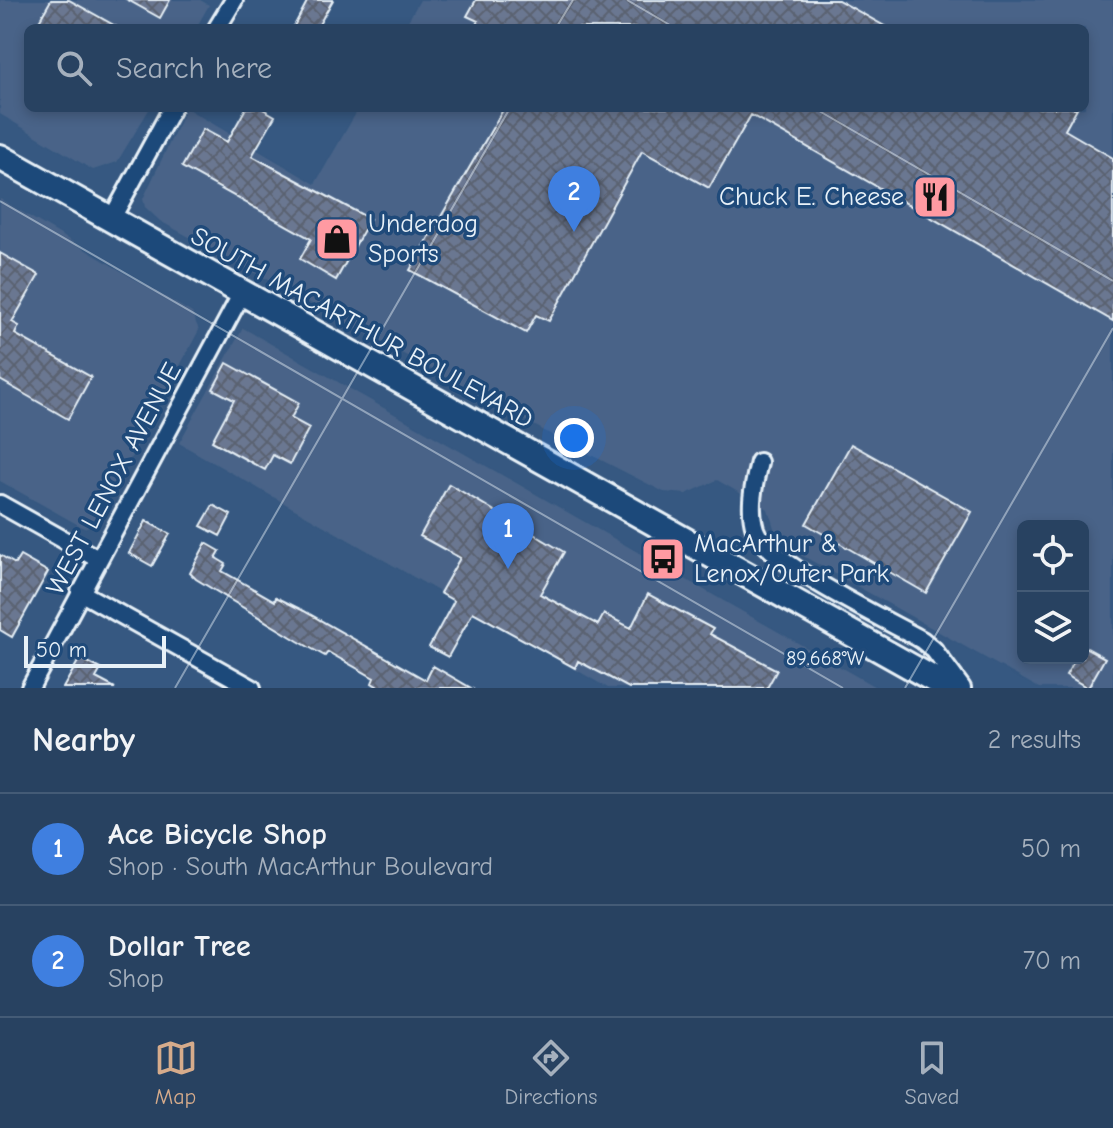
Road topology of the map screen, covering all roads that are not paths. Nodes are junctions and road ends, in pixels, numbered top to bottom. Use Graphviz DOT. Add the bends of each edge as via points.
graph roads {
  1 [pos="234,0"];
  2 [pos="219,24"];
  3 [pos="170,112"];
  4 [pos="0,157"];
  5 [pos="111,220"];
  6 [pos="242,293"];
  7 [pos="759,462"];
  8 [pos="0,504"];
  9 [pos="98,559"];
  10 [pos="80,592"];
  11 [pos="30,688"];
  12 [pos="252,688"];
  13 [pos="949,688"];
  14 [pos="962,688"];
  1 -- 2 [label="street"];
  3 -- 5 [label="street"];
  4 -- 5 [label="main road, SOUTH MACARTHUR BOULEVARD"];
  5 -- 6 [label="main road, SOUTH MACARTHUR BOULEVARD"];
  6 -- 9 [label="street, WEST LENOX AVENUE"];
  6 -- 13 [label="main road, SOUTH MACARTHUR BOULEVARD"];
  7 -- 14 [label="street" via="752,512 762,543 783,561 922,640"];
  8 -- 9 [label="street"];
  9 -- 10 [label="street, WEST LENOX AVENUE"];
  10 -- 11 [label="street, WEST LENOX AVENUE"];
  10 -- 12 [label="street"];
}
